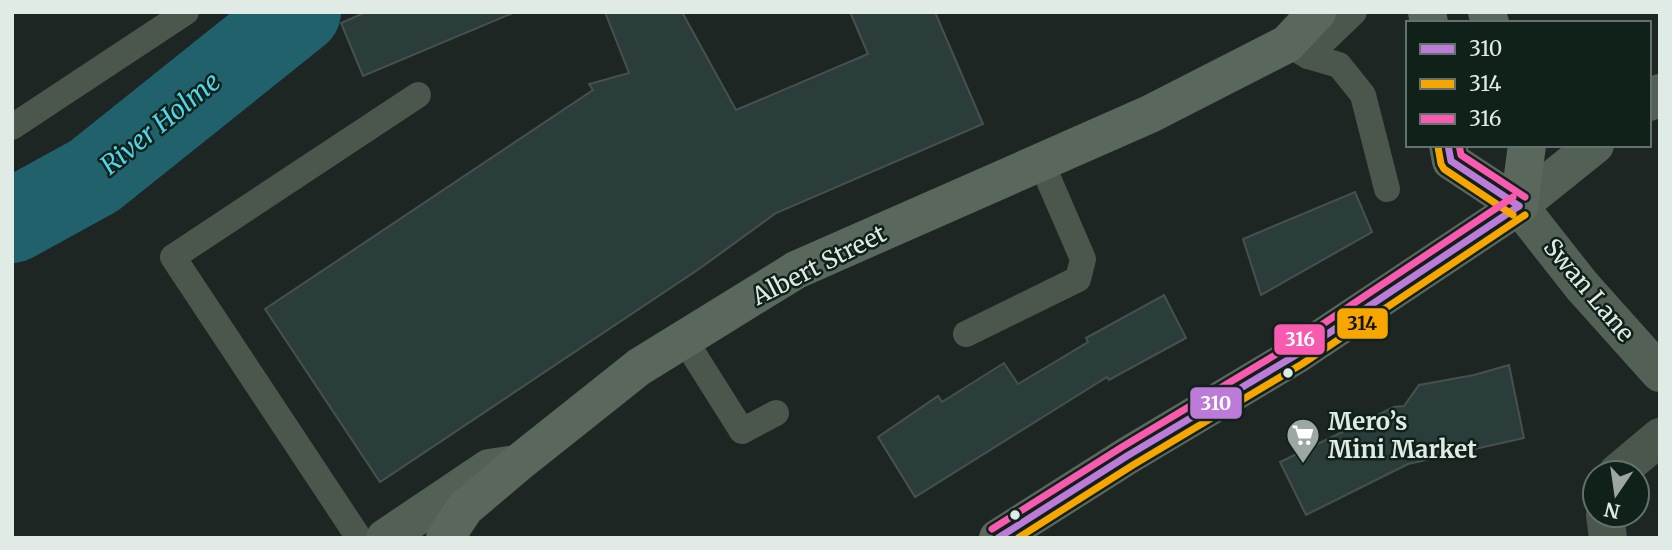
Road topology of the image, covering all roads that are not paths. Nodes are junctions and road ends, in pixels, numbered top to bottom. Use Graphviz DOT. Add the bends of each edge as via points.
graph roads {
  1 [pos="186,12"];
  2 [pos="1317,12"];
  3 [pos="1354,12"];
  4 [pos="1298,50"];
  5 [pos="418,95"];
  6 [pos="12,127"];
  7 [pos="1448,147"];
  8 [pos="1527,147"];
  9 [pos="1593,147"];
  10 [pos="1041,162"];
  11 [pos="1387,190"];
  12 [pos="1519,206"];
  13 [pos="966,334"];
  14 [pos="684,339"];
  15 [pos="1660,373"];
  16 [pos="776,413"];
  17 [pos="1660,437"];
  18 [pos="1634,459"];
  19 [pos="439,521"];
  20 [pos="359,538"];
  21 [pos="385,538"];
  22 [pos="998,538"];
  1 -- 6 [label="lane"];
  2 -- 4 [label="main road, Albert Street"];
  3 -- 4 [label="lane, Albert Street"];
  4 -- 10 [label="main road, Albert Street"];
  4 -- 11 [label="lane" via="1339,65 1363,95"];
  5 -- 20 [label="lane" via="173,257"];
  7 -- 12 [label="main road" via="1451,161"];
  8 -- 12 [label="main road"];
  9 -- 12 [label="street"];
  10 -- 13 [label="lane" via="1083,259 1078,279"];
  10 -- 14 [label="main road, Albert Street" via="796,270"];
  12 -- 15 [label="street, Swan Lane"];
  12 -- 22 [label="main road" via="1296,355"];
  14 -- 16 [label="lane" via="742,431"];
  14 -- 19 [label="main road, Albert Street" via="639,367 465,508"];
  17 -- 18 [label="street"];
  19 -- 21 [label="street"];
}
